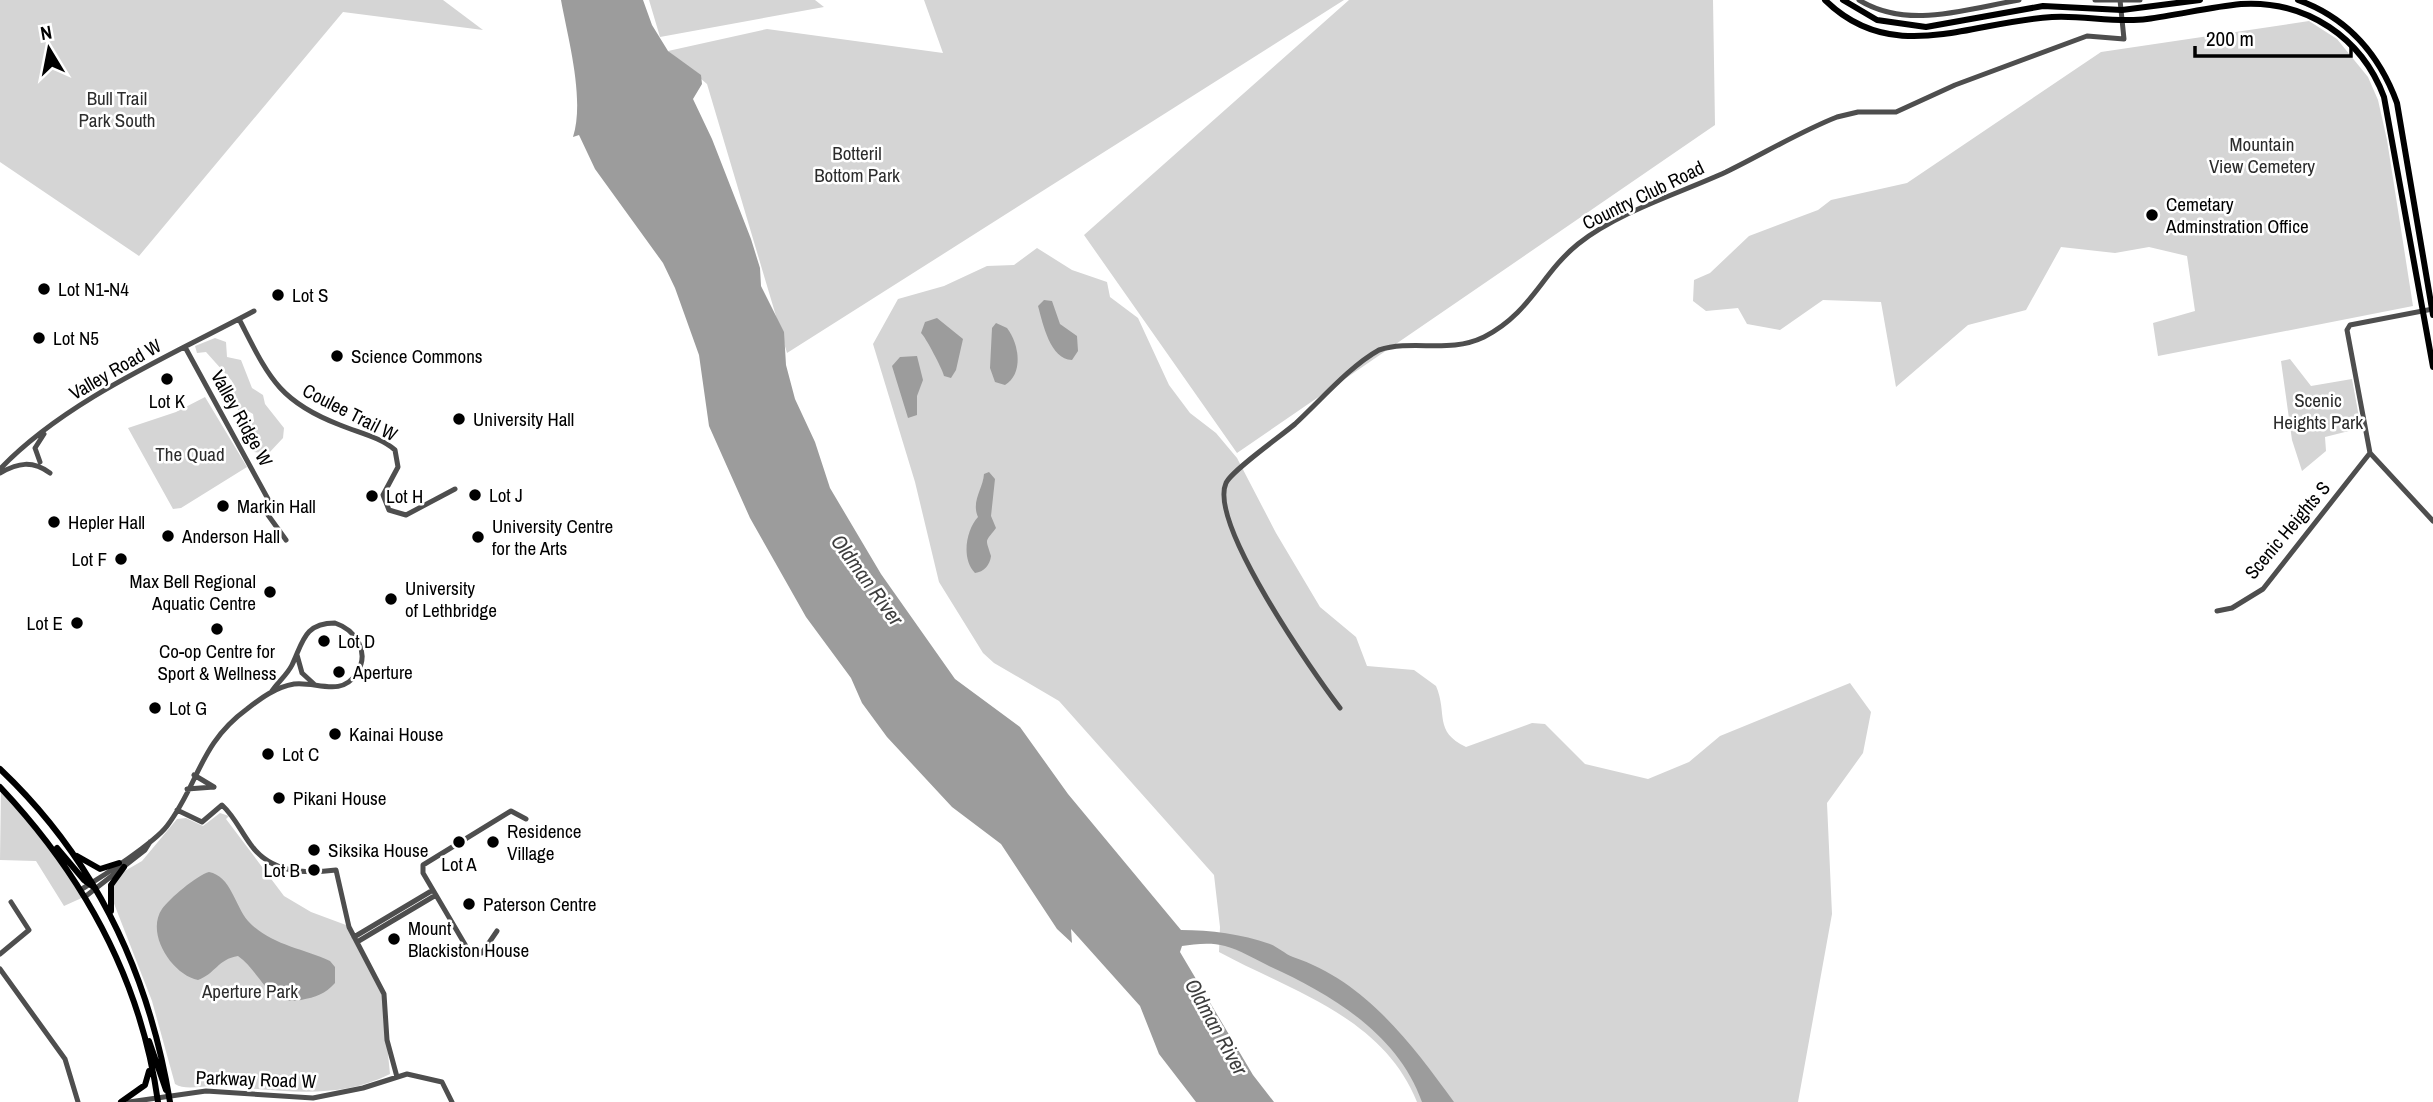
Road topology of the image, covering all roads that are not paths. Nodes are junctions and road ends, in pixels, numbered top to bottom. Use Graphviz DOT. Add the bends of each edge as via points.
graph roads {
  1 [pos="1825,0"];
  2 [pos="1843,0"];
  3 [pos="1859,0"];
  4 [pos="2019,0"];
  5 [pos="2095,0"];
  6 [pos="2140,0"];
  7 [pos="2200,0"];
  8 [pos="2298,0"];
  9 [pos="2120,1"];
  10 [pos="2122,10"];
  11 [pos="2122,20"];
  12 [pos="2427,277"];
  13 [pos="2433,286"];
  14 [pos="254,311"];
  15 [pos="2433,311"];
  16 [pos="2424,312"];
  17 [pos="239,318"];
  18 [pos="185,347"];
  19 [pos="2433,367"];
  20 [pos="49,428"];
  21 [pos="2370,453"];
  22 [pos="40,462"];
  23 [pos="0,471"];
  24 [pos="50,472"];
  25 [pos="455,489"];
  26 [pos="2433,521"];
  27 [pos="286,540"];
  28 [pos="2217,611"];
  29 [pos="297,652"];
  30 [pos="323,688"];
  31 [pos="272,691"];
  32 [pos="1340,708"];
  33 [pos="0,769"];
  34 [pos="194,775"];
  35 [pos="0,787"];
  36 [pos="187,789"];
  37 [pos="177,810"];
  38 [pos="526,819"];
  39 [pos="33,824"];
  40 [pos="74,854"];
  41 [pos="122,865"];
  42 [pos="93,885"];
  43 [pos="434,892"];
  44 [pos="84,893"];
  45 [pos="11,902"];
  46 [pos="112,916"];
  47 [pos="497,931"];
  48 [pos="356,940"];
  49 [pos="0,954"];
  50 [pos="0,969"];
  51 [pos="138,1013"];
  52 [pos="149,1058"];
  53 [pos="397,1077"];
  54 [pos="169,1098"];
  55 [pos="158,1100"];
  56 [pos="78,1102"];
  57 [pos="121,1102"];
  58 [pos="129,1102"];
  59 [pos="452,1102"];
  1 -- 11 [label="main road" via="1854,22 1906,38 2052,17"];
  2 -- 10 [label="main road" via="1878,20 1926,27 2043,6"];
  3 -- 4 [label="street" via="1883,12 1917,17"];
  5 -- 9 [label="street"];
  6 -- 9 [label="street"];
  7 -- 10 [label="main road"];
  8 -- 12 [label="main road" via="2348,28 2377,58 2388,79 2397,103"];
  9 -- 10 [label="street"];
  10 -- 11 [label="street"];
  11 -- 16 [label="main road" via="2261,3 2314,15 2341,34 2373,71 2388,109"];
  11 -- 32 [label="street, Country Club Road" via="2123,39 2087,36 1896,112 1837,117 1616,222 1578,244 1528,304 1502,326 1454,347 1396,346 1373,354 1278,439 1231,474 1224,488 1225,502 1245,559 1297,649"];
  12 -- 13 [label="main road"];
  12 -- 15 [label="main road"];
  14 -- 17 [label="street, Valley Road W"];
  15 -- 16 [label="street"];
  16 -- 19 [label="main road"];
  16 -- 21 [label="street" via="2347,327"];
  17 -- 18 [label="street, Valley Road W"];
  17 -- 25 [label="street, Coulee Trail W" via="269,376 290,400 395,450 398,467 383,495 389,510 406,515"];
  18 -- 20 [label="street, Valley Road W"];
  18 -- 27 [label="street, Valley Ridge W" via="268,499 268,515"];
  20 -- 22 [label="street" via="35,448"];
  20 -- 23 [label="street, Valley Road W"];
  21 -- 26 [label="street"];
  21 -- 28 [label="street, Scenic Heights S" via="2263,589 2232,608"];
  23 -- 24 [label="street" via="36,464"];
  29 -- 30 [label="street" via="302,673"];
  29 -- 30 [label="street" via="307,632 325,623 343,626 356,636 362,654 357,674 345,684"];
  29 -- 31 [label="street" via="291,668"];
  30 -- 31 [label="street" via="293,684"];
  31 -- 34 [label="street" via="219,733"];
  33 -- 40 [label="main road"];
  34 -- 36 [label="street"];
  34 -- 36 [label="street" via="214,787"];
  35 -- 39 [label="main road"];
  36 -- 37 [label="street"];
  37 -- 41 [label="street" via="150,842"];
  37 -- 48 [label="street" via="202,822 222,805 267,862 301,872 336,870 342,905"];
  38 -- 43 [label="street" via="511,811 426,862 423,873"];
  39 -- 42 [label="main road"];
  39 -- 44 [label="main road"];
  40 -- 41 [label="main road" via="100,869"];
  40 -- 42 [label="main road"];
  41 -- 42 [label="street"];
  41 -- 46 [label="main road" via="110,891"];
  42 -- 44 [label="street"];
  42 -- 46 [label="main road"];
  43 -- 47 [label="street" via="470,953 482,953"];
  43 -- 48 [label="street"];
  44 -- 51 [label="main road" via="115,950"];
  45 -- 49 [label="street" via="29,930"];
  46 -- 54 [label="main road" via="146,999"];
  48 -- 53 [label="street" via="384,994 387,1040"];
  50 -- 56 [label="street" via="65,1059"];
  51 -- 52 [label="main road"];
  51 -- 54 [label="main road"];
  52 -- 55 [label="main road"];
  52 -- 57 [label="main road" via="145,1085"];
  53 -- 54 [label="street, Parkway Road W" via="313,1098 206,1091"];
  53 -- 59 [label="street, Parkway Road W" via="414,1074 438,1080"];
  54 -- 55 [label="street, Parkway Road W"];
  55 -- 58 [label="street, Parkway Road W"];
}
